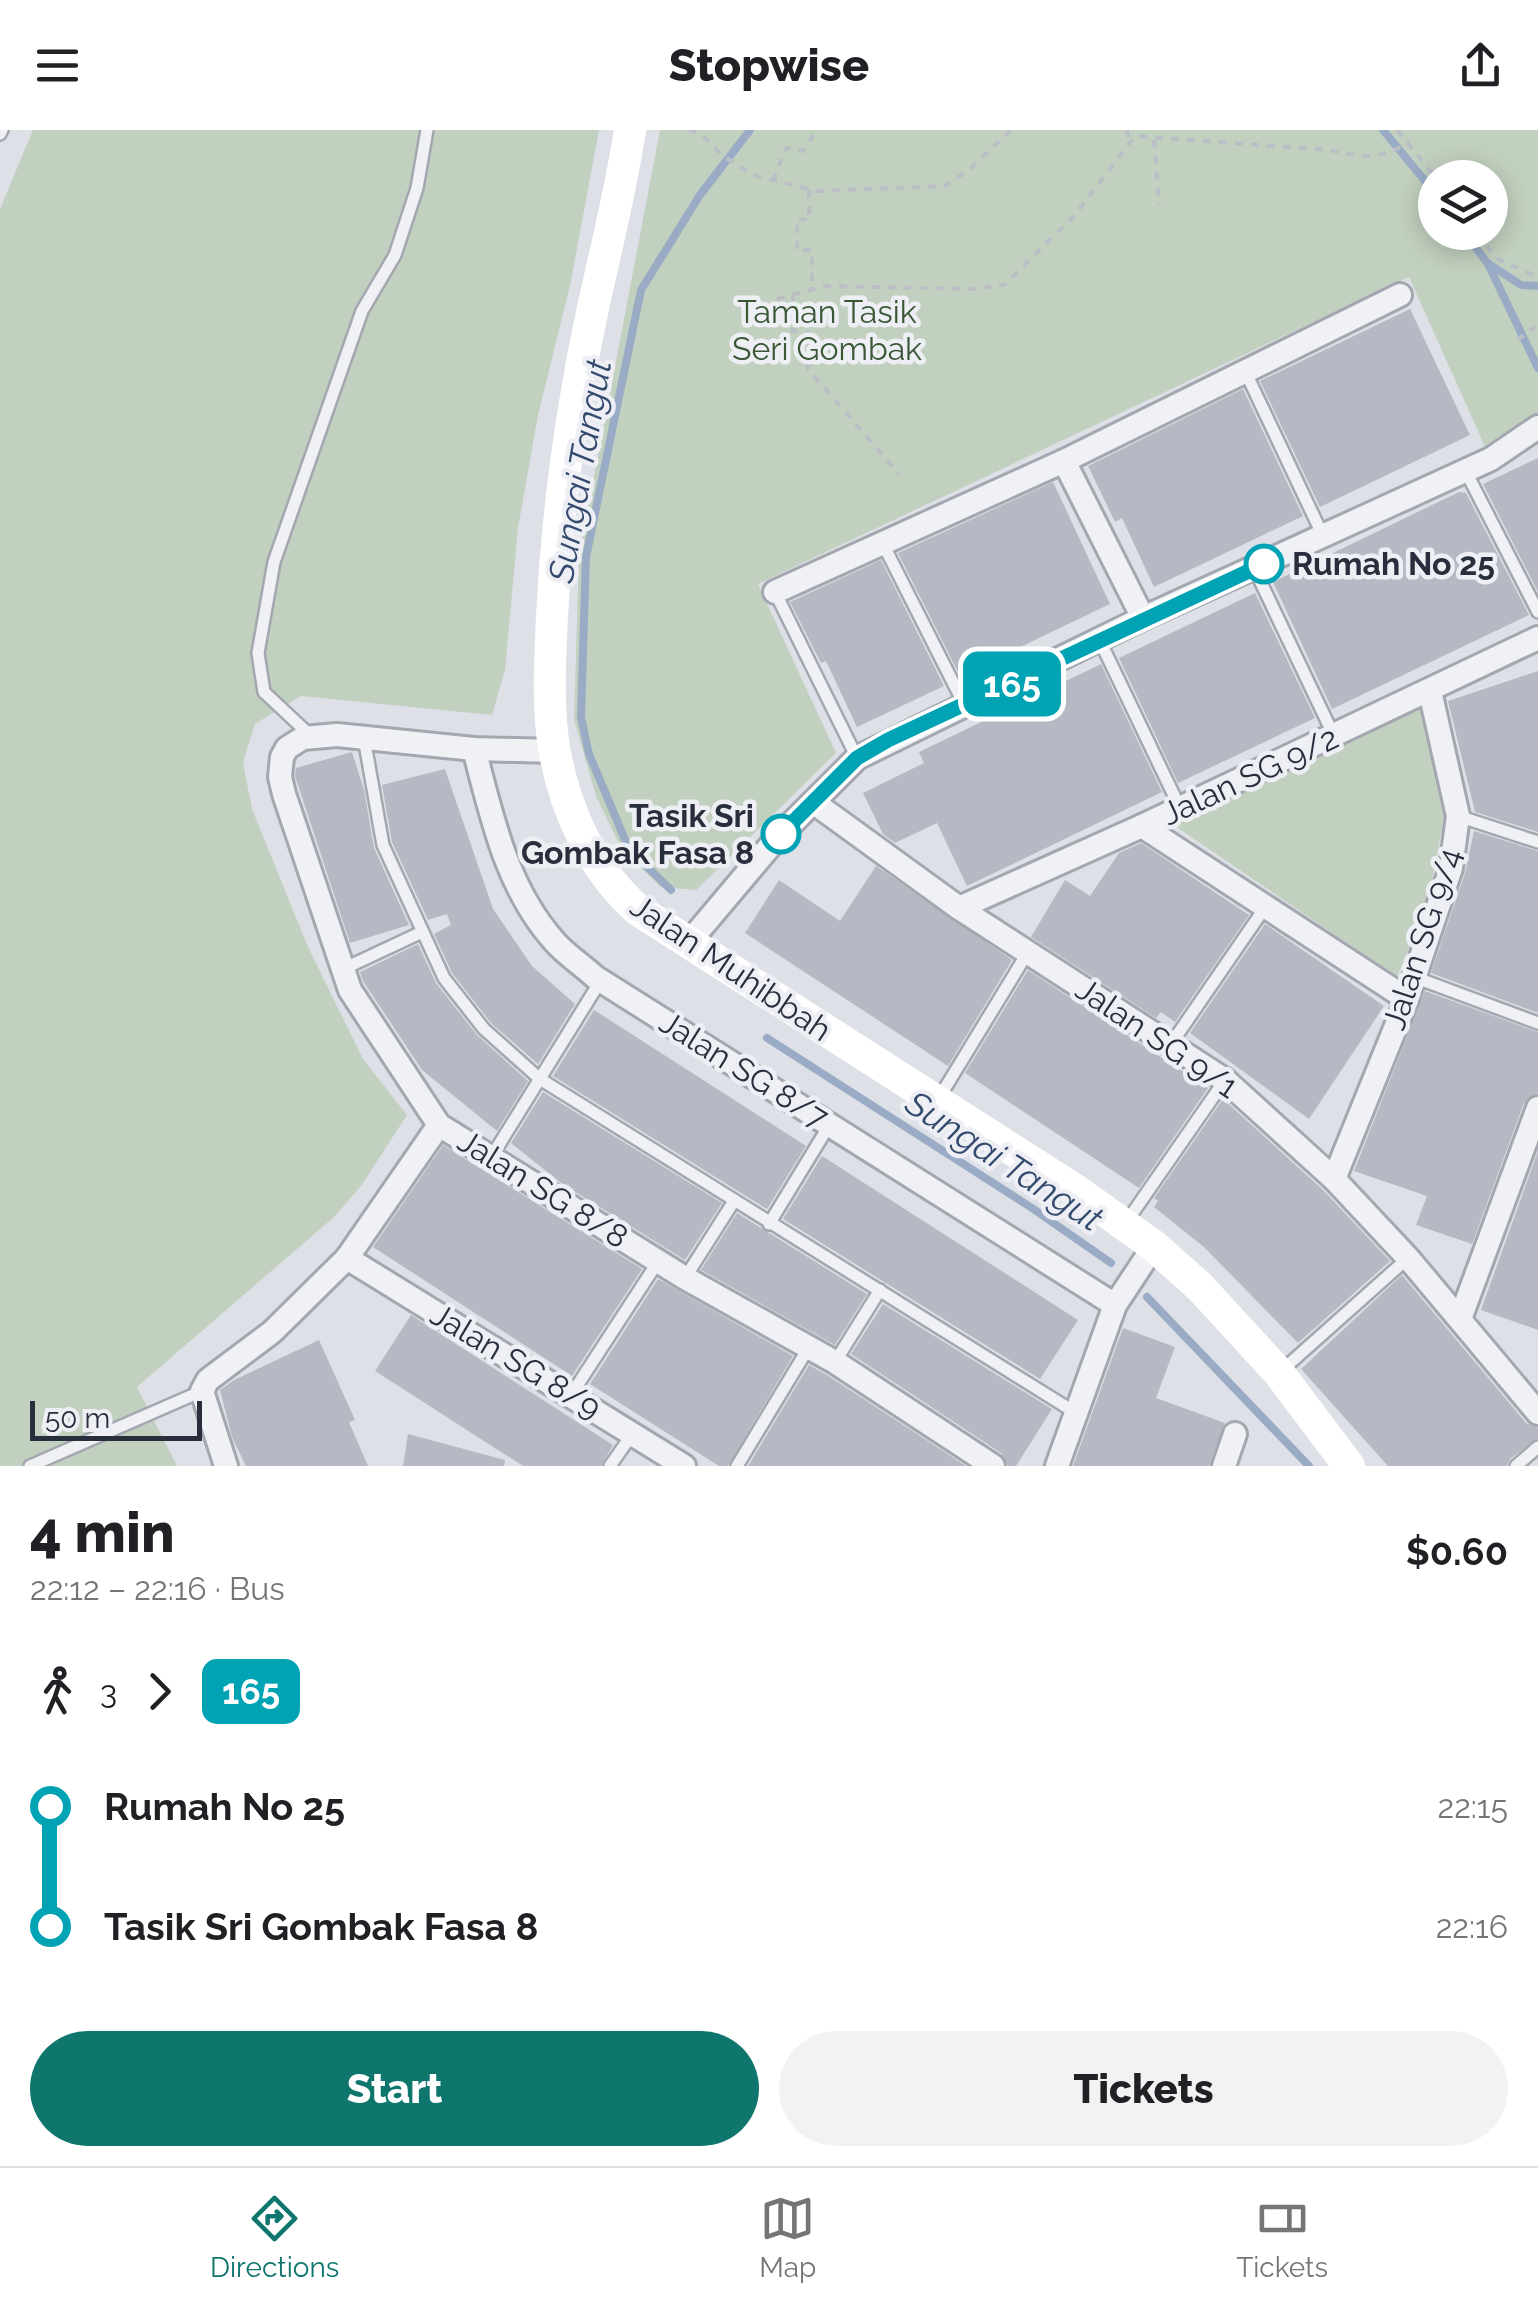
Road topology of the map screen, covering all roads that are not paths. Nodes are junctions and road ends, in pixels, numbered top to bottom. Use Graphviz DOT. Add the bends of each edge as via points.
graph roads {
  1 [pos="427,130"];
  2 [pos="630,130"];
  3 [pos="1400,296"];
  4 [pos="1246,373"];
  5 [pos="1538,427"];
  6 [pos="1064,461"];
  7 [pos="1465,470"];
  8 [pos="1324,538"];
  9 [pos="883,544"];
  10 [pos="1254,568"];
  11 [pos="776,592"];
  12 [pos="1538,612"];
  13 [pos="1143,618"];
  14 [pos="1538,638"];
  15 [pos="1100,640"];
  16 [pos="1430,691"];
  17 [pos="965,706"];
  18 [pos="1334,736"];
  19 [pos="312,737"];
  20 [pos="364,738"];
  21 [pos="474,749"];
  22 [pos="554,751"];
  23 [pos="857,758"];
  24 [pos="813,802"];
  25 [pos="1180,808"];
  26 [pos="1458,816"];
  27 [pos="1142,826"];
  28 [pos="1538,842"];
  29 [pos="1266,906"];
  30 [pos="959,908"];
  31 [pos="422,932"];
  32 [pos="690,941"];
  33 [pos="1028,952"];
  34 [pos="341,970"];
  35 [pos="602,980"];
  36 [pos="1410,988"];
  37 [pos="1538,1023"];
  38 [pos="1171,1044"];
  39 [pos="540,1079"];
  40 [pos="1226,1080"];
  41 [pos="936,1103"];
  42 [pos="1538,1108"];
  43 [pos="830,1124"];
  44 [pos="439,1125"];
  45 [pos="492,1156"];
  46 [pos="1334,1180"];
  47 [pos="734,1201"];
  48 [pos="769,1224"];
  49 [pos="1124,1224"];
  50 [pos="1154,1246"];
  51 [pos="347,1258"];
  52 [pos="1408,1258"];
  53 [pos="659,1260"];
  54 [pos="685,1278"];
  55 [pos="880,1290"];
  56 [pos="1115,1305"];
  57 [pos="1460,1319"];
  58 [pos="810,1347"];
  59 [pos="835,1362"];
  60 [pos="1279,1373"];
  61 [pos="202,1392"];
  62 [pos="571,1396"];
  63 [pos="1076,1413"];
  64 [pos="1538,1414"];
  65 [pos="634,1432"];
  66 [pos="1235,1434"];
  67 [pos="1538,1447"];
  68 [pos="30,1466"];
  69 [pos="226,1466"];
  70 [pos="610,1466"];
  71 [pos="684,1466"];
  72 [pos="737,1466"];
  73 [pos="993,1466"];
  74 [pos="1057,1466"];
  75 [pos="1224,1466"];
  76 [pos="1349,1466"];
  77 [pos="1516,1466"];
  1 -- 19 [label="lane" via="395,255 362,311 274,562 258,652 264,692"];
  2 -- 22 [label="street, Jalan Muhibbah" via="572,424 556,546"];
  3 -- 4 [label="street"];
  4 -- 6 [label="street"];
  4 -- 8 [label="lane"];
  5 -- 7 [label="street"];
  6 -- 9 [label="street"];
  6 -- 13 [label="street"];
  7 -- 8 [label="street"];
  7 -- 12 [label="lane"];
  8 -- 10 [label="street"];
  9 -- 11 [label="street"];
  9 -- 17 [label="lane"];
  10 -- 13 [label="street"];
  10 -- 18 [label="lane"];
  11 -- 23 [label="lane"];
  13 -- 15 [label="street"];
  14 -- 16 [label="street, Jalan SG 9/2"];
  15 -- 17 [label="street"];
  15 -- 25 [label="lane"];
  16 -- 18 [label="street, Jalan SG 9/2"];
  16 -- 26 [label="street, Jalan SG 9/4"];
  17 -- 23 [label="street"];
  18 -- 25 [label="street, Jalan SG 9/2"];
  19 -- 20 [label="street"];
  19 -- 34 [label="street, Jalan SG 8/8" via="287,748 280,777"];
  20 -- 21 [label="street"];
  20 -- 31 [label="lane" via="383,845"];
  21 -- 22 [label="street"];
  21 -- 35 [label="street, Jalan SG 8/7" via="520,895 555,942"];
  22 -- 32 [label="street, Jalan Muhibbah" via="570,811 596,864 638,910"];
  23 -- 24 [label="street"];
  24 -- 30 [label="street, Jalan SG 9/1"];
  24 -- 32 [label="street"];
  25 -- 27 [label="street, Jalan SG 9/2"];
  26 -- 28 [label="lane"];
  26 -- 36 [label="street, Jalan SG 9/4" via="1450,868"];
  27 -- 29 [label="street"];
  27 -- 30 [label="street, Jalan SG 9/2"];
  29 -- 36 [label="street"];
  29 -- 38 [label="lane"];
  30 -- 33 [label="street, Jalan SG 9/1"];
  31 -- 34 [label="lane"];
  31 -- 39 [label="lane" via="444,978 484,1029"];
  32 -- 41 [label="street, Jalan Muhibbah"];
  33 -- 38 [label="street, Jalan SG 9/1"];
  33 -- 41 [label="lane"];
  34 -- 44 [label="street, Jalan SG 8/8"];
  35 -- 39 [label="lane"];
  35 -- 43 [label="street, Jalan SG 8/7"];
  36 -- 37 [label="lane"];
  36 -- 46 [label="street, Jalan SG 9/4"];
  38 -- 40 [label="street, Jalan SG 9/1"];
  39 -- 45 [label="lane"];
  39 -- 47 [label="lane"];
  40 -- 46 [label="street, Jalan SG 9/1"];
  40 -- 49 [label="lane"];
  41 -- 49 [label="street, Jalan Muhibbah"];
  42 -- 57 [label="street"];
  43 -- 48 [label="lane"];
  43 -- 56 [label="street, Jalan SG 8/7"];
  44 -- 45 [label="street, Jalan SG 8/8"];
  44 -- 51 [label="street"];
  45 -- 53 [label="street, Jalan SG 8/8"];
  46 -- 52 [label="street, Jalan SG 9/1"];
  47 -- 48 [label="lane"];
  47 -- 54 [label="lane"];
  48 -- 55 [label="lane"];
  49 -- 50 [label="street, Jalan Muhibbah"];
  50 -- 56 [label="street"];
  50 -- 60 [label="street, Jalan Muhibbah"];
  51 -- 61 [label="street"];
  51 -- 62 [label="street, Jalan SG 8/9"];
  52 -- 57 [label="street, Jalan SG 9/1"];
  52 -- 60 [label="lane"];
  53 -- 54 [label="street, Jalan SG 8/8"];
  53 -- 62 [label="lane"];
  54 -- 58 [label="street, Jalan SG 8/8"];
  55 -- 59 [label="lane"];
  55 -- 63 [label="lane"];
  56 -- 63 [label="street"];
  57 -- 64 [label="street, Jalan SG 9/1"];
  58 -- 59 [label="street, Jalan SG 8/8"];
  58 -- 72 [label="lane"];
  59 -- 73 [label="street, Jalan SG 8/8"];
  60 -- 76 [label="street, Jalan Muhibbah"];
  61 -- 68 [label="lane"];
  61 -- 69 [label="street"];
  62 -- 65 [label="street, Jalan SG 8/9"];
  63 -- 74 [label="street"];
  65 -- 70 [label="lane"];
  65 -- 71 [label="street, Jalan SG 8/9"];
  66 -- 75 [label="street"];
  67 -- 77 [label="lane"];
}
